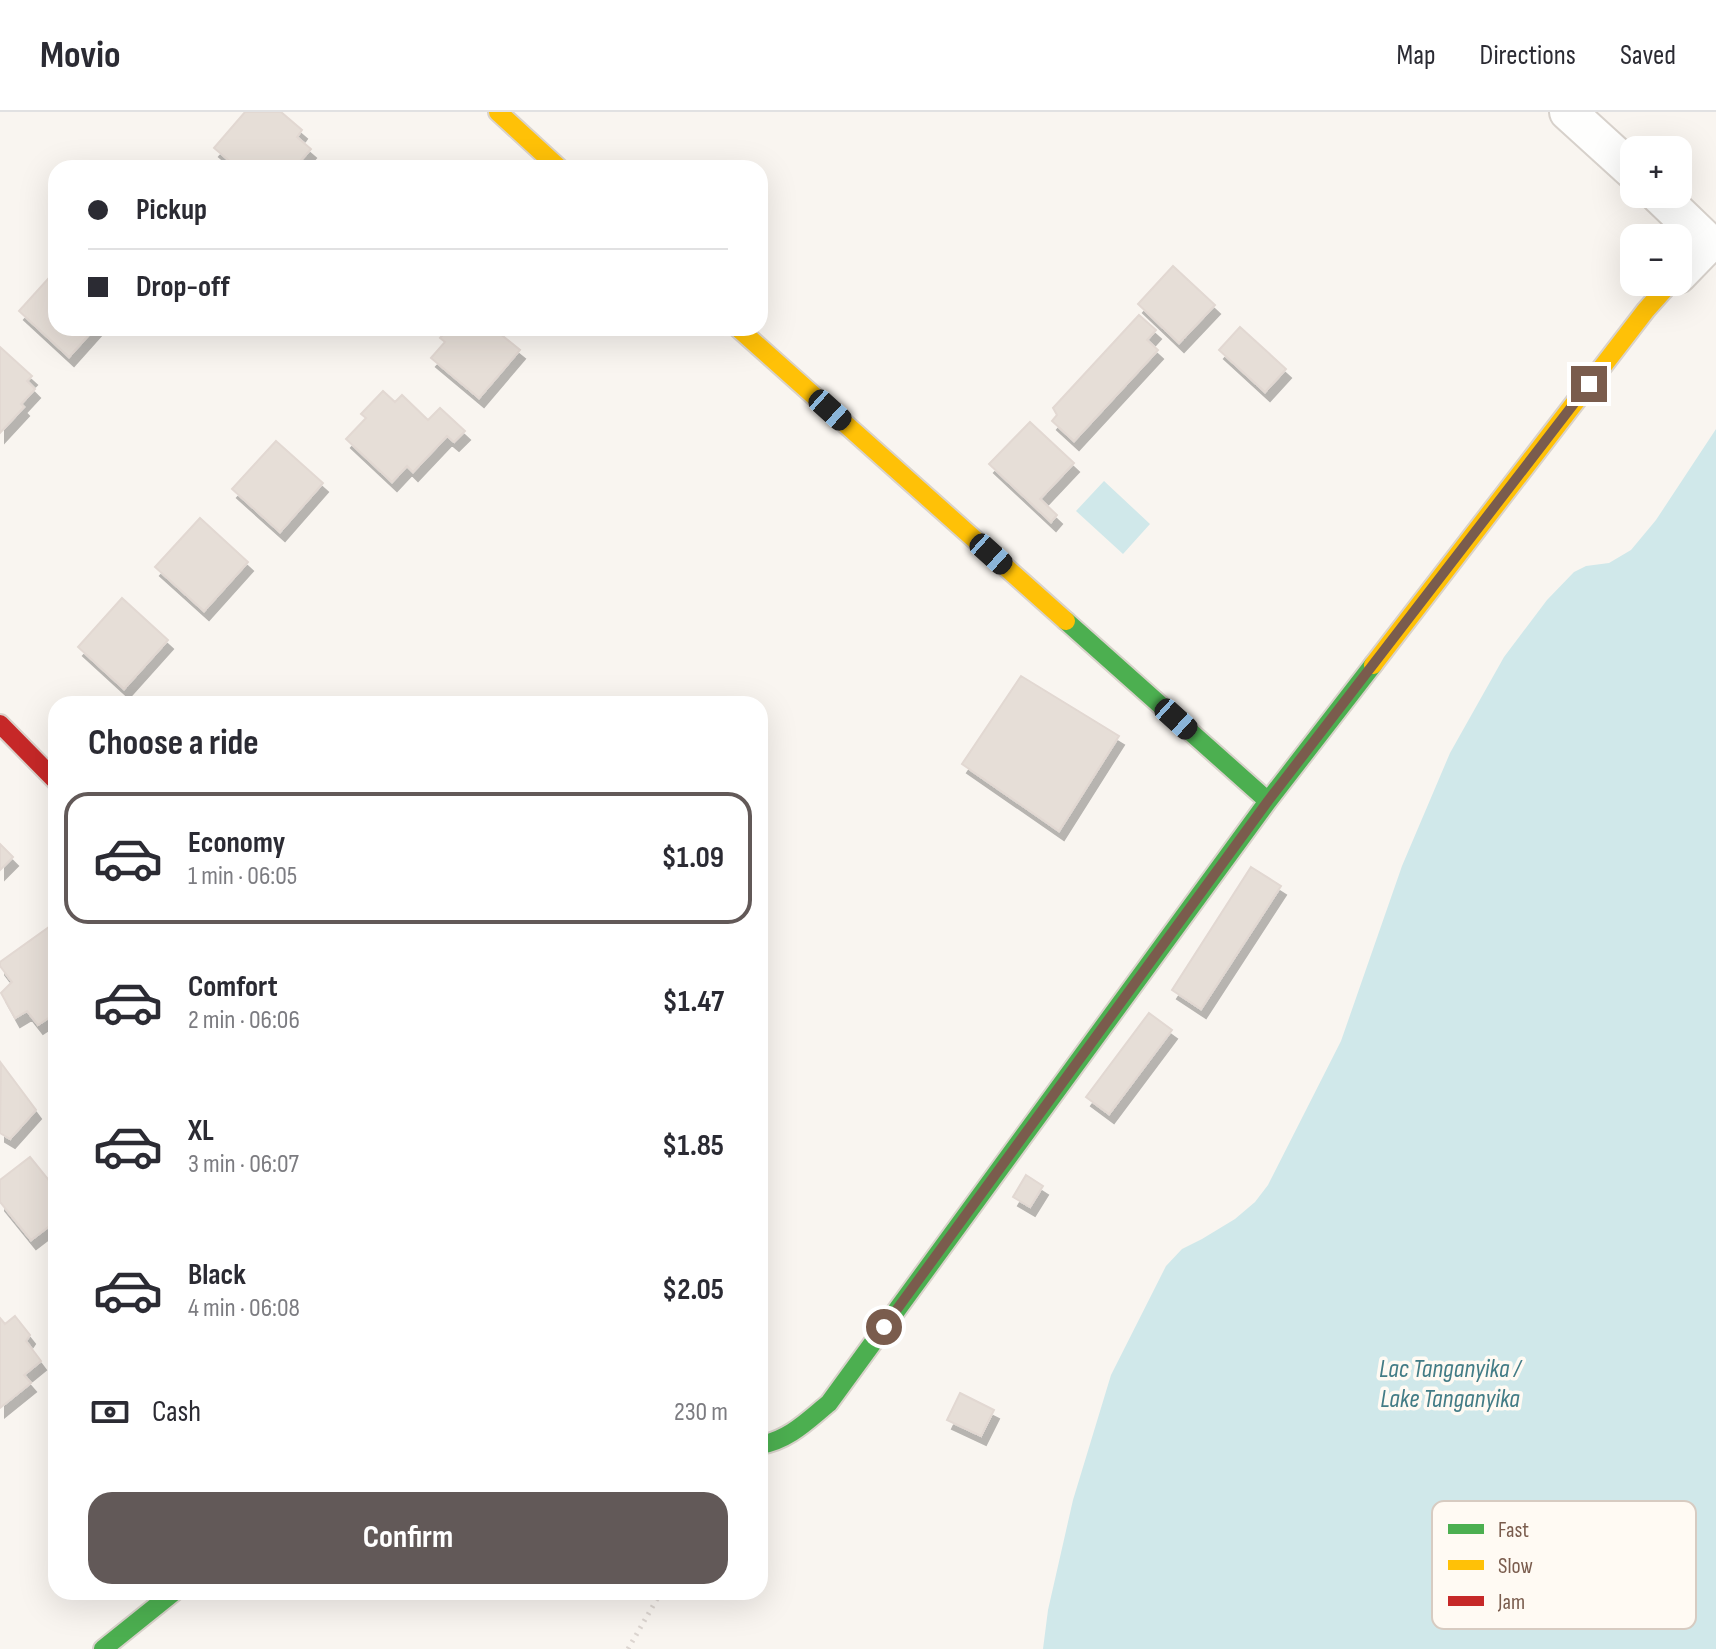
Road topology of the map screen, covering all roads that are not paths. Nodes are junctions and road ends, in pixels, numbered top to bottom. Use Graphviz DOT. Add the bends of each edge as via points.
graph roads {
  1 [pos="498,112"];
  2 [pos="1568,112"];
  3 [pos="1620,159"];
  4 [pos="550,160"];
  5 [pos="1675,208"];
  6 [pos="1713,239"];
  7 [pos="1692,261"];
  8 [pos="1658,296"];
  9 [pos="747,336"];
  10 [pos="0,724"];
  11 [pos="48,773"];
  12 [pos="1268,801"];
  13 [pos="768,1443"];
  14 [pos="164,1600"];
  15 [pos="103,1649"];
  1 -- 4 [label="street"];
  2 -- 3 [label="street"];
  5 -- 6 [label="street"];
  6 -- 7 [label="street"];
  8 -- 12 [label="street"];
  9 -- 12 [label="street"];
  10 -- 11 [label="street"];
  12 -- 13 [label="street" via="829,1403 792,1434"];
  14 -- 15 [label="street"];
}
